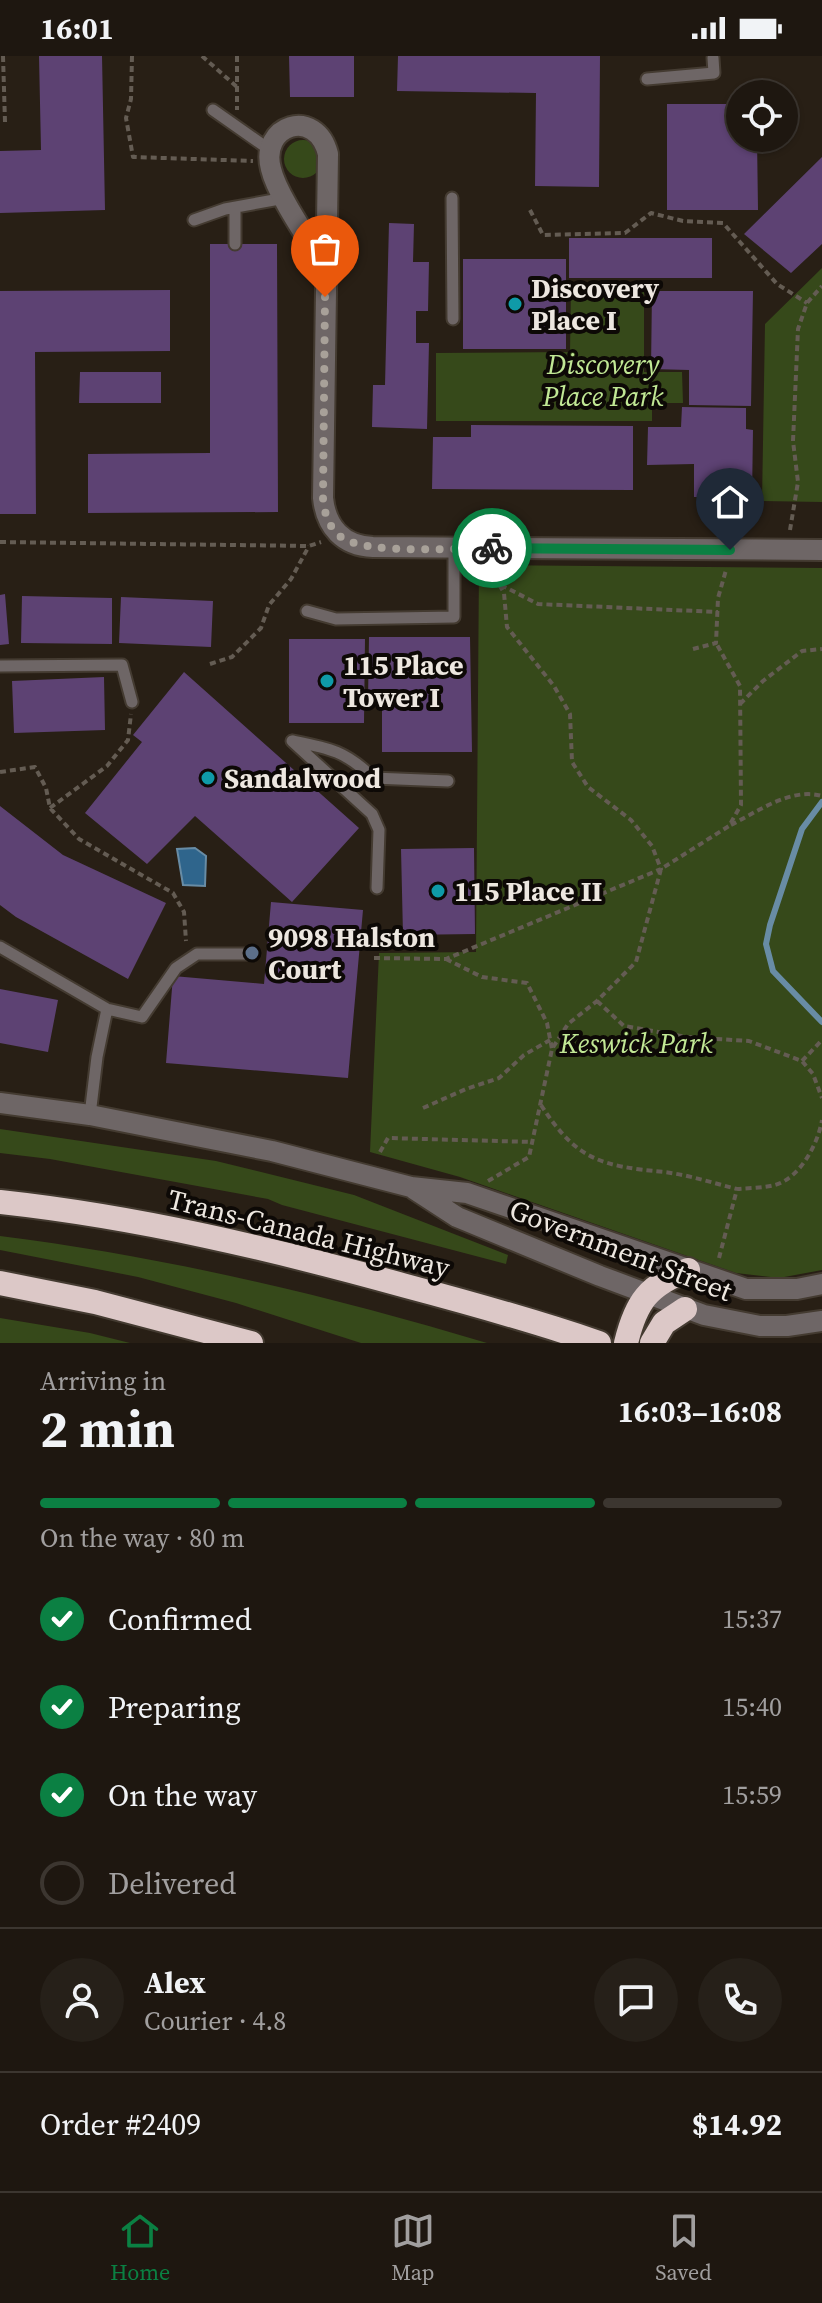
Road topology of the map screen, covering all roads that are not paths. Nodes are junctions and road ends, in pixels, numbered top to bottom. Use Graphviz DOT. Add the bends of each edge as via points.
graph roads {
  1 [pos="713,58"];
  2 [pos="647,79"];
  3 [pos="213,110"];
  4 [pos="264,156"];
  5 [pos="285,198"];
  6 [pos="452,198"];
  7 [pos="235,208"];
  8 [pos="194,220"];
  9 [pos="235,244"];
  10 [pos="325,267"];
  11 [pos="453,319"];
  12 [pos="454,548"];
  13 [pos="822,550"];
  14 [pos="307,611"];
  15 [pos="0,666"];
  16 [pos="132,702"];
  17 [pos="448,781"];
  18 [pos="377,888"];
  19 [pos="0,947"];
  20 [pos="247,954"];
  21 [pos="107,1009"];
  22 [pos="0,1103"];
  23 [pos="90,1115"];
  24 [pos="411,1187"];
  25 [pos="0,1202"];
  26 [pos="688,1270"];
  27 [pos="0,1283"];
  28 [pos="822,1284"];
  29 [pos="646,1294"];
  30 [pos="685,1309"];
  31 [pos="822,1321"];
  32 [pos="593,1341"];
  33 [pos="251,1343"];
  34 [pos="626,1343"];
  35 [pos="652,1343"];
  1 -- 2 [label="lane" via="714,73"];
  3 -- 4 [label="lane"];
  4 -- 5 [label="street"];
  4 -- 10 [label="street" via="278,133 294,125 311,128 325,141"];
  5 -- 7 [label="lane"];
  5 -- 10 [label="street"];
  6 -- 11 [label="lane"];
  7 -- 8 [label="lane"];
  7 -- 9 [label="lane"];
  10 -- 12 [label="street" via="327,519 339,536 363,547"];
  12 -- 13 [label="street"];
  12 -- 14 [label="lane" via="454,617 336,619"];
  15 -- 16 [label="lane" via="122,665"];
  17 -- 18 [label="lane" via="373,778 336,750 292,741 372,814 379,830"];
  19 -- 21 [label="lane"];
  20 -- 21 [label="lane" via="197,954 176,968 142,1017"];
  21 -- 23 [label="lane"];
  22 -- 23 [label="street, Government Street"];
  23 -- 24 [label="street, Government Street" via="272,1151"];
  24 -- 26 [label="street, Government Street" via="467,1193"];
  24 -- 29 [label="street, Government Street" via="457,1217"];
  25 -- 32 [label="highway, Trans-Canada Highway" via="253,1246"];
  26 -- 28 [label="street, Government Street" via="746,1289"];
  26 -- 29 [label="highway"];
  27 -- 33 [label="highway"];
  29 -- 30 [label="street, Government Street"];
  29 -- 34 [label="highway"];
  30 -- 31 [label="street, Government Street" via="760,1326"];
  30 -- 35 [label="highway" via="664,1323"];
}
